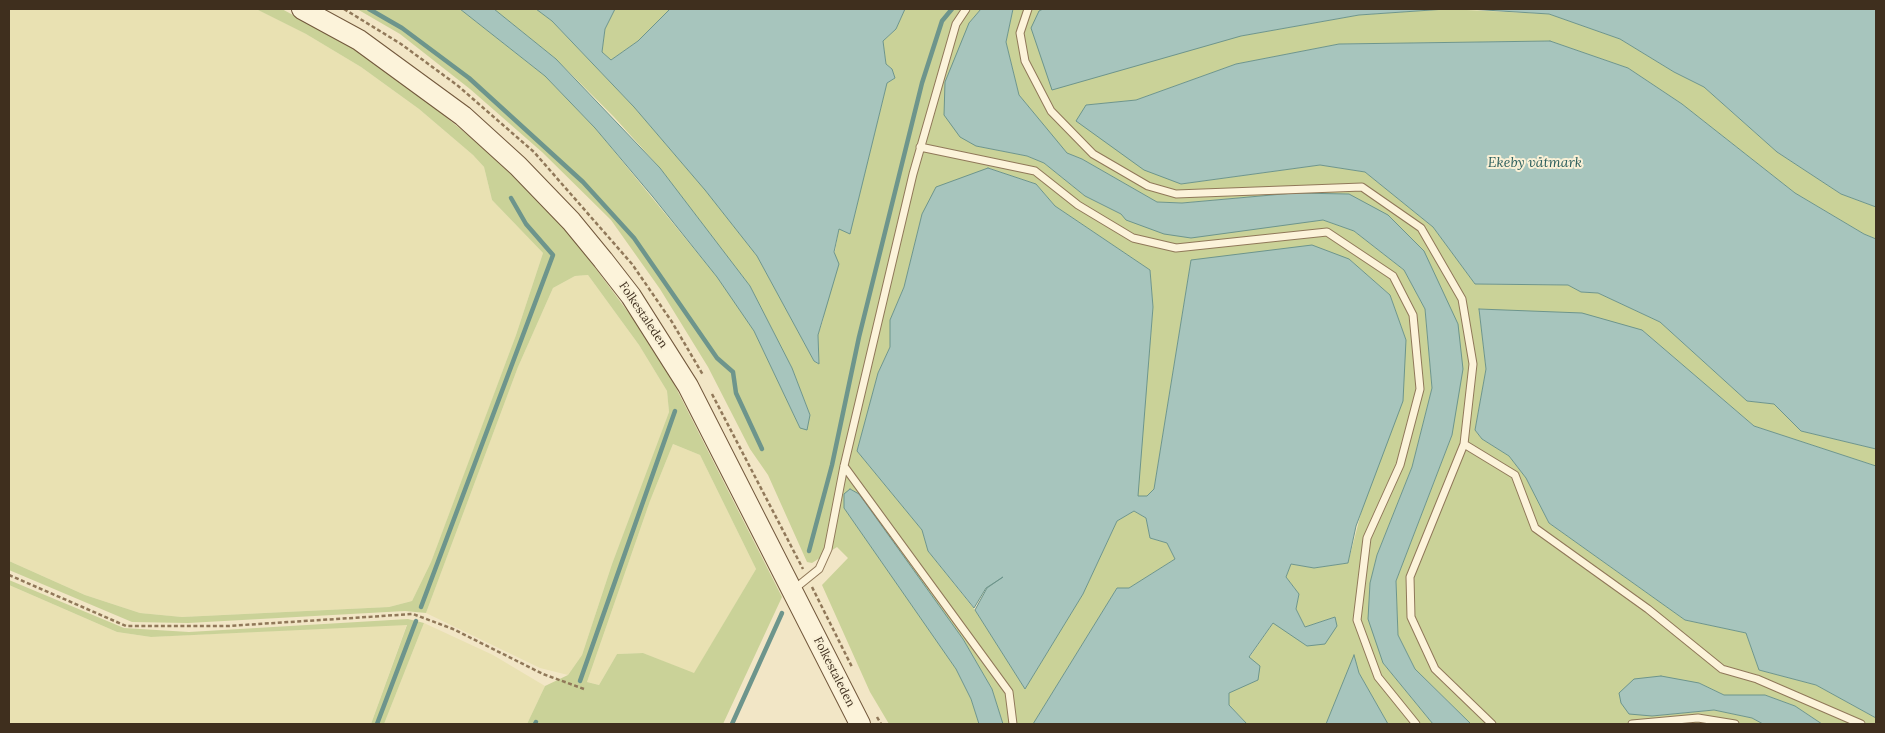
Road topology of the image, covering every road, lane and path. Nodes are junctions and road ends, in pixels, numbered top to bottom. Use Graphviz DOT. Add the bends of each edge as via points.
graph roads {
  1 [pos="302,9"];
  2 [pos="966,9"];
  3 [pos="1028,9"];
  4 [pos="920,147"];
  5 [pos="1464,444"];
  6 [pos="844,466"];
  7 [pos="9,575"];
  8 [pos="793,590"];
  9 [pos="584,689"];
  10 [pos="860,724"];
  11 [pos="1013,724"];
  12 [pos="1416,724"];
  13 [pos="1492,724"];
  14 [pos="1632,724"];
  15 [pos="1735,724"];
  16 [pos="1862,724"];
  1 -- 8 [label="main road, Folkestaleden" via="359,40 463,116 518,166 576,228 631,296 683,378"];
  2 -- 4 [label="lane" via="956,24"];
  3 -- 5 [label="lane" via="1020,33 1025,61 1051,111 1093,154 1148,186 1176,194 1362,187 1421,228 1462,299 1473,364"];
  4 -- 6 [label="lane"];
  4 -- 12 [label="lane" via="1035,171 1078,205 1133,238 1176,248 1326,232 1393,276 1413,315 1420,389 1400,466 1367,538 1357,620 1378,677"];
  5 -- 13 [label="lane" via="1410,577 1411,617 1435,669"];
  5 -- 16 [label="lane" via="1515,475 1535,528 1648,609 1722,669 1757,679"];
  6 -- 8 [label="lane" via="828,548 819,569"];
  6 -- 11 [label="lane" via="1009,692"];
  7 -- 9 [label="path" via="126,626 228,626 413,614 454,629 543,674"];
  8 -- 10 [label="main road, Folkestaleden"];
  14 -- 15 [label="lane" via="1698,718"];
}
